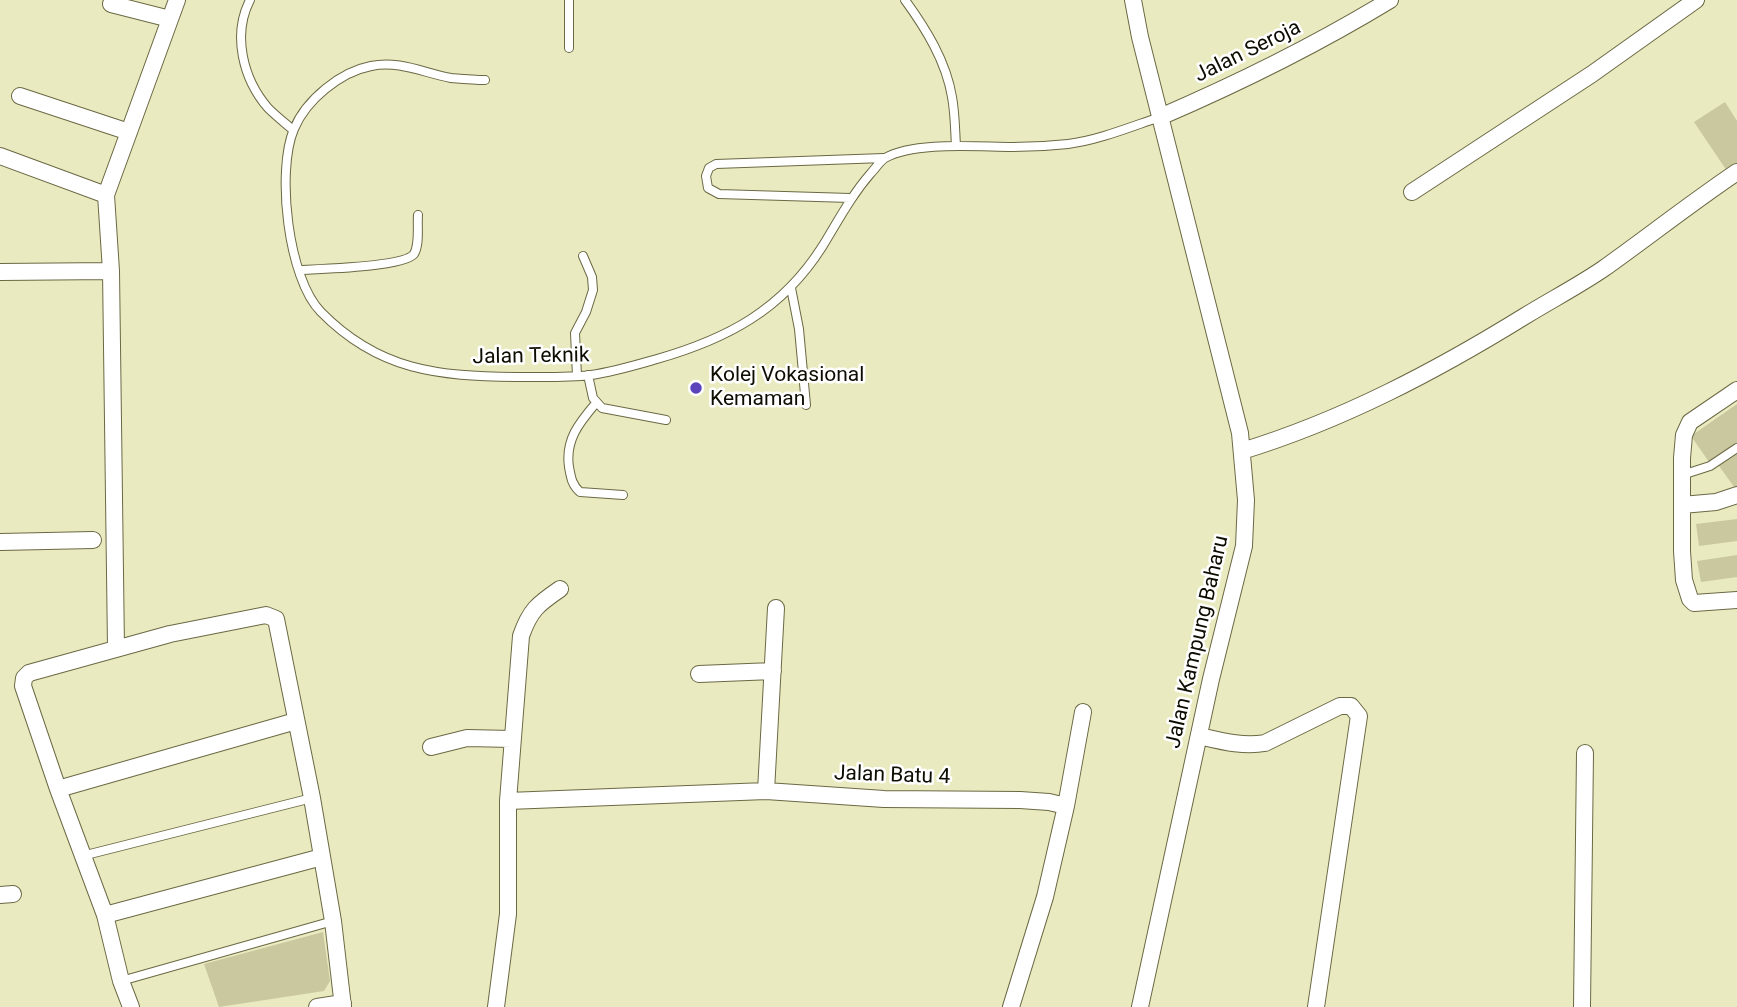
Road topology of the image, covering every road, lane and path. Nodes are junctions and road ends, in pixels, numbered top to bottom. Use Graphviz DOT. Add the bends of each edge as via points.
graph roads {
  1 [pos="177,0"];
  2 [pos="250,0"];
  3 [pos="569,0"];
  4 [pos="905,0"];
  5 [pos="1133,0"];
  6 [pos="1390,0"];
  7 [pos="1696,0"];
  8 [pos="111,4"];
  9 [pos="170,19"];
  10 [pos="569,48"];
  11 [pos="485,80"];
  12 [pos="20,96"];
  13 [pos="1160,117"];
  14 [pos="293,130"];
  15 [pos="129,132"];
  16 [pos="956,146"];
  17 [pos="0,156"];
  18 [pos="884,158"];
  19 [pos="1737,172"];
  20 [pos="1412,192"];
  21 [pos="106,195"];
  22 [pos="850,198"];
  23 [pos="418,215"];
  24 [pos="583,256"];
  25 [pos="299,270"];
  26 [pos="111,271"];
  27 [pos="0,272"];
  28 [pos="791,288"];
  29 [pos="588,375"];
  30 [pos="576,376"];
  31 [pos="1737,390"];
  32 [pos="596,403"];
  33 [pos="806,405"];
  34 [pos="666,420"];
  35 [pos="1737,448"];
  36 [pos="1242,451"];
  37 [pos="1682,475"];
  38 [pos="623,495"];
  39 [pos="1737,495"];
  40 [pos="1682,505"];
  41 [pos="93,540"];
  42 [pos="0,542"];
  43 [pos="560,589"];
  44 [pos="1737,600"];
  45 [pos="776,608"];
  46 [pos="116,648"];
  47 [pos="773,671"];
  48 [pos="699,674"];
  49 [pos="1083,712"];
  50 [pos="296,721"];
  51 [pos="1199,736"];
  52 [pos="512,739"];
  53 [pos="431,747"];
  54 [pos="1584,753"];
  55 [pos="58,789"];
  56 [pos="766,791"];
  57 [pos="312,798"];
  58 [pos="508,801"];
  59 [pos="1066,806"];
  60 [pos="82,856"];
  61 [pos="322,857"];
  62 [pos="106,915"];
  63 [pos="333,921"];
  64 [pos="121,981"];
  65 [pos="343,1005"];
  66 [pos="131,1007"];
  67 [pos="317,1007"];
  68 [pos="496,1007"];
  69 [pos="1011,1007"];
  70 [pos="1140,1007"];
  71 [pos="1316,1007"];
  72 [pos="1582,1007"];
  1 -- 9 [label="street"];
  2 -- 14 [label="lane" via="241,27 244,60 257,92"];
  3 -- 10 [label="lane"];
  4 -- 16 [label="lane" via="932,40 945,72"];
  5 -- 13 [label="street, Jalan Kampung Baharu"];
  6 -- 13 [label="street, Jalan Seroja" via="1259,72"];
  7 -- 20 [label="street" via="1581,82"];
  8 -- 9 [label="street"];
  9 -- 15 [label="street"];
  11 -- 14 [label="lane, Jalan Teknik" via="451,78 410,66 371,66 340,79 315,99"];
  12 -- 15 [label="street"];
  13 -- 16 [label="lane" via="1070,143"];
  13 -- 36 [label="street, Jalan Kampung Baharu"];
  14 -- 25 [label="lane, Jalan Teknik" via="286,200"];
  15 -- 21 [label="street"];
  16 -- 18 [label="lane"];
  17 -- 21 [label="street"];
  18 -- 22 [label="lane, Jalan Teknik"];
  18 -- 22 [label="lane" via="716,164 706,176 708,188 719,194"];
  19 -- 36 [label="street" via="1603,268 1495,336 1365,404"];
  21 -- 26 [label="street"];
  22 -- 28 [label="lane, Jalan Teknik"];
  23 -- 25 [label="lane" via="417,248 410,258"];
  24 -- 30 [label="lane" via="593,290 575,333"];
  25 -- 30 [label="lane, Jalan Teknik" via="318,310 345,333 402,365 477,377"];
  26 -- 27 [label="street"];
  26 -- 46 [label="street"];
  28 -- 29 [label="lane, Jalan Teknik" via="731,332 683,352"];
  28 -- 33 [label="lane"];
  29 -- 30 [label="lane, Jalan Teknik"];
  29 -- 32 [label="lane"];
  31 -- 37 [label="street" via="1690,422 1684,435"];
  32 -- 34 [label="lane"];
  32 -- 38 [label="lane" via="570,438 572,483 580,492"];
  35 -- 37 [label="lane" via="1710,466"];
  36 -- 51 [label="street, Jalan Kampung Baharu" via="1244,545"];
  37 -- 40 [label="street"];
  39 -- 40 [label="street"];
  40 -- 44 [label="street" via="1682,567 1694,603"];
  41 -- 42 [label="street"];
  43 -- 52 [label="street" via="536,605 520,636"];
  45 -- 47 [label="street"];
  46 -- 50 [label="street" via="270,616 277,621"];
  46 -- 55 [label="street" via="24,678"];
  47 -- 48 [label="street"];
  47 -- 56 [label="street"];
  49 -- 59 [label="street"];
  50 -- 55 [label="street"];
  50 -- 57 [label="street"];
  51 -- 70 [label="street, Jalan Kampung Baharu"];
  51 -- 71 [label="street" via="1258,744 1340,706 1351,706 1359,716"];
  52 -- 53 [label="street" via="467,738"];
  52 -- 58 [label="street"];
  54 -- 72 [label="street"];
  55 -- 60 [label="street"];
  56 -- 58 [label="street, Jalan Batu 4"];
  56 -- 59 [label="street, Jalan Batu 4" via="884,799 1020,800"];
  57 -- 60 [label="lane"];
  57 -- 61 [label="street"];
  58 -- 68 [label="street" via="508,914"];
  59 -- 69 [label="street" via="1045,897"];
  60 -- 62 [label="street"];
  61 -- 62 [label="street"];
  61 -- 63 [label="street"];
  62 -- 64 [label="street"];
  63 -- 64 [label="lane"];
  63 -- 65 [label="street"];
  64 -- 66 [label="street"];
  65 -- 67 [label="street"];
}
